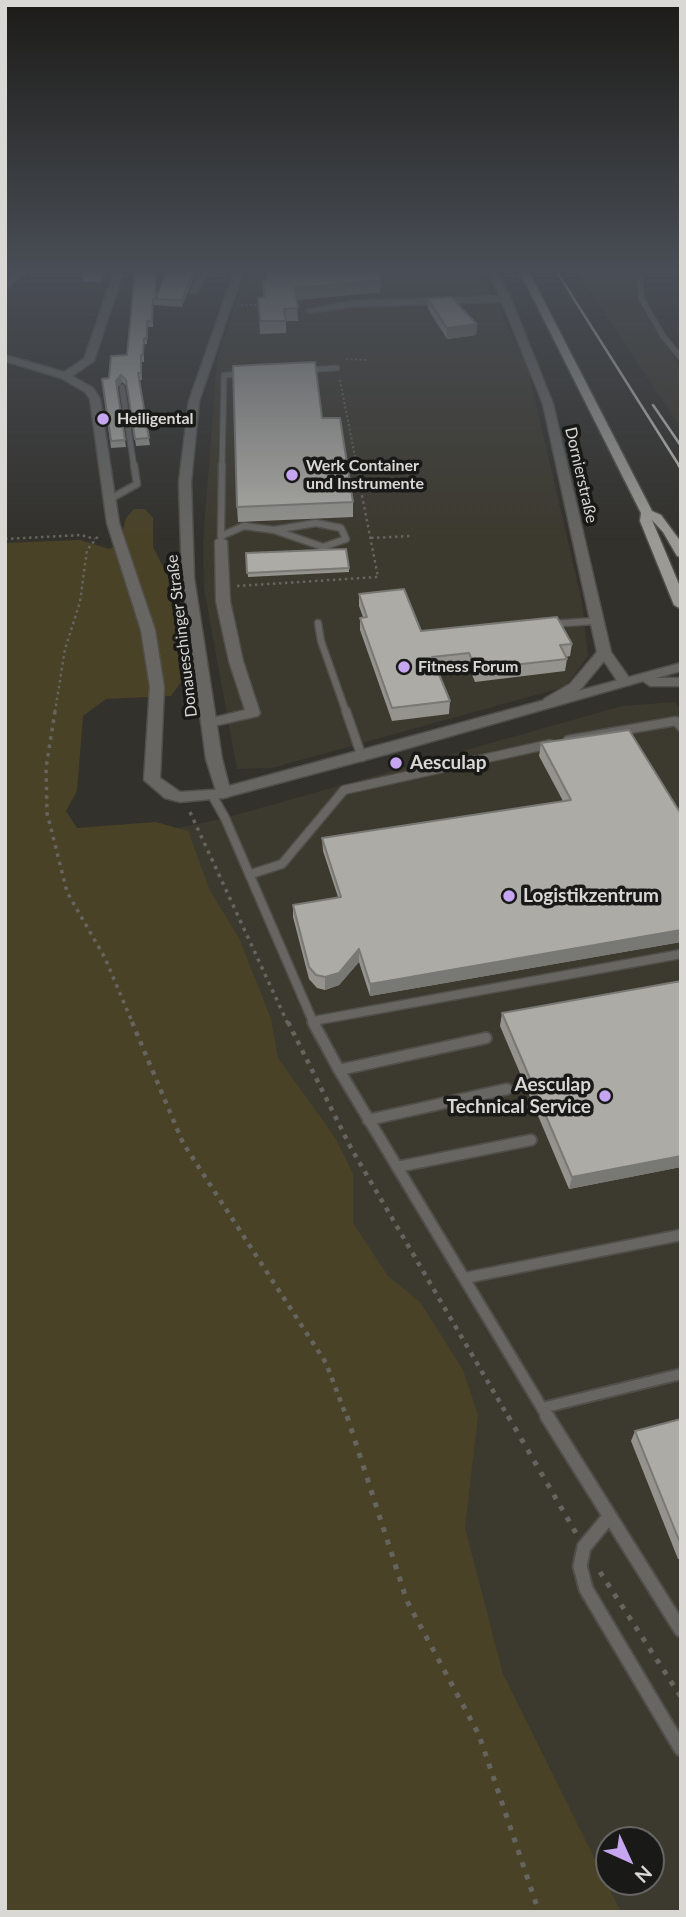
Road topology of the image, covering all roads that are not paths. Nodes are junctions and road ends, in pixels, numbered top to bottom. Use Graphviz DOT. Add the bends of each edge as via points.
graph roads {
  1 [pos="17,361"];
  2 [pos="88,361"];
  3 [pos="208,361"];
  4 [pos="531,361"];
  5 [pos="570,361"];
  6 [pos="337,368"];
  7 [pos="299,370"];
  8 [pos="249,373"];
  9 [pos="65,376"];
  10 [pos="122,387"];
  11 [pos="110,499"];
  12 [pos="647,513"];
  13 [pos="274,530"];
  14 [pos="221,538"];
  15 [pos="681,553"];
  16 [pos="681,605"];
  17 [pos="596,621"];
  18 [pos="318,623"];
  19 [pos="543,624"];
  20 [pos="604,652"];
  21 [pos="681,667"];
  22 [pos="625,682"];
  23 [pos="681,682"];
  24 [pos="549,702"];
  25 [pos="209,723"];
  26 [pos="681,727"];
  27 [pos="362,757"];
  28 [pos="218,794"];
  29 [pos="251,874"];
  30 [pos="681,954"];
  31 [pos="313,1021"];
  32 [pos="486,1038"];
  33 [pos="339,1070"];
  34 [pos="507,1089"];
  35 [pos="368,1120"];
  36 [pos="531,1140"];
  37 [pos="397,1167"];
  38 [pos="678,1235"];
  39 [pos="681,1248"];
  40 [pos="465,1278"];
  41 [pos="681,1374"];
  42 [pos="542,1408"];
  43 [pos="609,1517"];
  44 [pos="681,1630"];
  45 [pos="681,1749"];
  1 -- 9 [label="street"];
  2 -- 9 [label="street"];
  3 -- 25 [label="street, Donaueschinger Straße" via="194,401 185,482 188,578"];
  4 -- 17 [label="street, Dornierstraße" via="548,404"];
  5 -- 12 [label="main road"];
  6 -- 7 [label="lane"];
  8 -- 14 [label="lane" via="224,375"];
  9 -- 11 [label="street" via="95,399"];
  10 -- 11 [label="lane" via="137,484"];
  11 -- 28 [label="street" via="113,523 148,630 157,687 152,780 180,797"];
  12 -- 15 [label="main road" via="668,530"];
  12 -- 16 [label="main road" via="646,521"];
  13 -- 13 [label="lane" via="323,547 346,539 341,528 316,523"];
  13 -- 14 [label="lane" via="244,526"];
  14 -- 25 [label="street" via="223,601 253,713"];
  17 -- 19 [label="lane"];
  17 -- 20 [label="street, Dornierstraße"];
  18 -- 27 [label="lane"];
  20 -- 22 [label="street, Dornierstraße"];
  20 -- 24 [label="street" via="575,687"];
  21 -- 22 [label="street"];
  22 -- 23 [label="street"];
  22 -- 24 [label="street"];
  24 -- 27 [label="street"];
  25 -- 28 [label="street, Donaueschinger Straße"];
  26 -- 29 [label="lane" via="676,721 621,728 344,790 282,864"];
  27 -- 28 [label="street"];
  28 -- 29 [label="lane"];
  29 -- 31 [label="lane"];
  30 -- 31 [label="lane"];
  31 -- 33 [label="lane"];
  32 -- 33 [label="lane"];
  33 -- 35 [label="lane"];
  34 -- 35 [label="lane"];
  35 -- 37 [label="lane"];
  36 -- 37 [label="lane"];
  37 -- 40 [label="lane"];
  38 -- 39 [label="lane"];
  38 -- 40 [label="lane"];
  40 -- 42 [label="lane"];
  41 -- 42 [label="lane"];
  42 -- 43 [label="lane"];
  43 -- 44 [label="lane"];
  43 -- 45 [label="lane" via="584,1547 580,1566 586,1588"];
}
